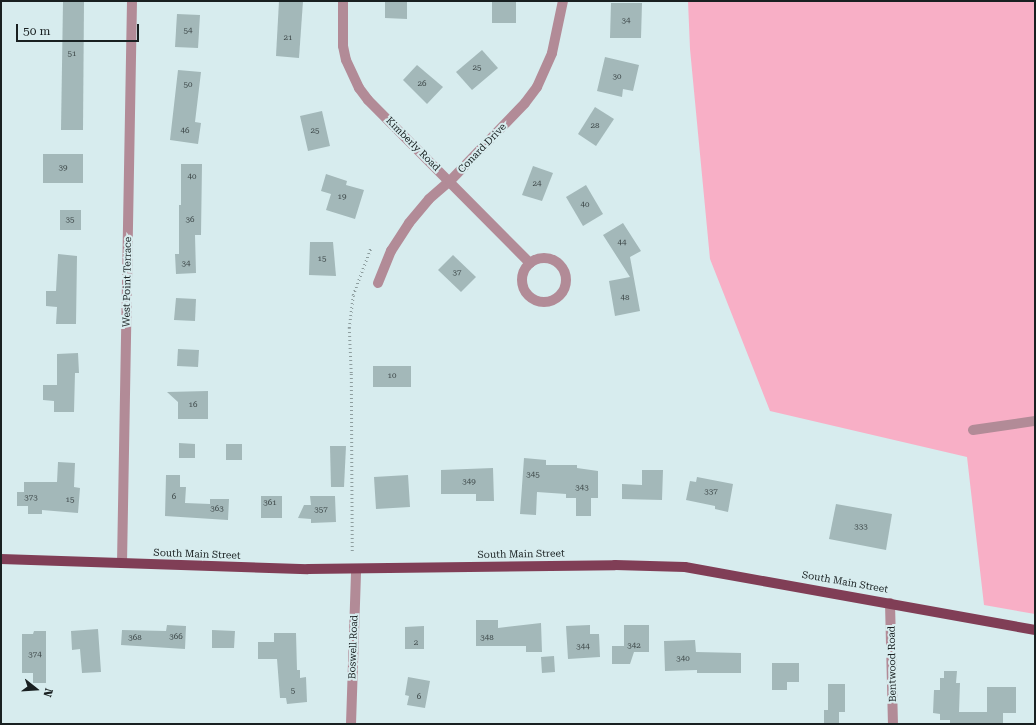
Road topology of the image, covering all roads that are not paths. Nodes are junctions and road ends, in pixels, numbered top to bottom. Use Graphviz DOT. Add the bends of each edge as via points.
graph roads {
  1 [pos="132,1"];
  2 [pos="343,1"];
  3 [pos="563,1"];
  4 [pos="450,181"];
  5 [pos="530,263"];
  6 [pos="378,283"];
  7 [pos="1035,422"];
  8 [pos="973,430"];
  9 [pos="1,559"];
  10 [pos="122,563"];
  11 [pos="356,570"];
  12 [pos="890,603"];
  13 [pos="1035,630"];
  14 [pos="350,724"];
  15 [pos="893,724"];
  1 -- 10 [label="street, West Point Terrace"];
  2 -- 4 [label="street, Kimberly Road" via="343,46 346,60 359,88"];
  3 -- 4 [label="street, Conard Drive" via="552,54 537,87 525,103"];
  4 -- 5 [label="street, Kimberly Road"];
  4 -- 6 [label="street, Conard Drive" via="429,199 409,223 391,251"];
  5 -- 5 [label="street" via="522,281 532,298 551,300 562,293 566,279 556,261 542,258"];
  7 -- 8 [label="street"];
  9 -- 10 [label="main road, South Main Street"];
  10 -- 11 [label="main road, South Main Street"];
  11 -- 12 [label="main road, South Main Street" via="616,565 685,567"];
  11 -- 14 [label="street, Boswell Road"];
  12 -- 13 [label="main road, South Main Street"];
  12 -- 15 [label="street, Bentwood Road"];
}
